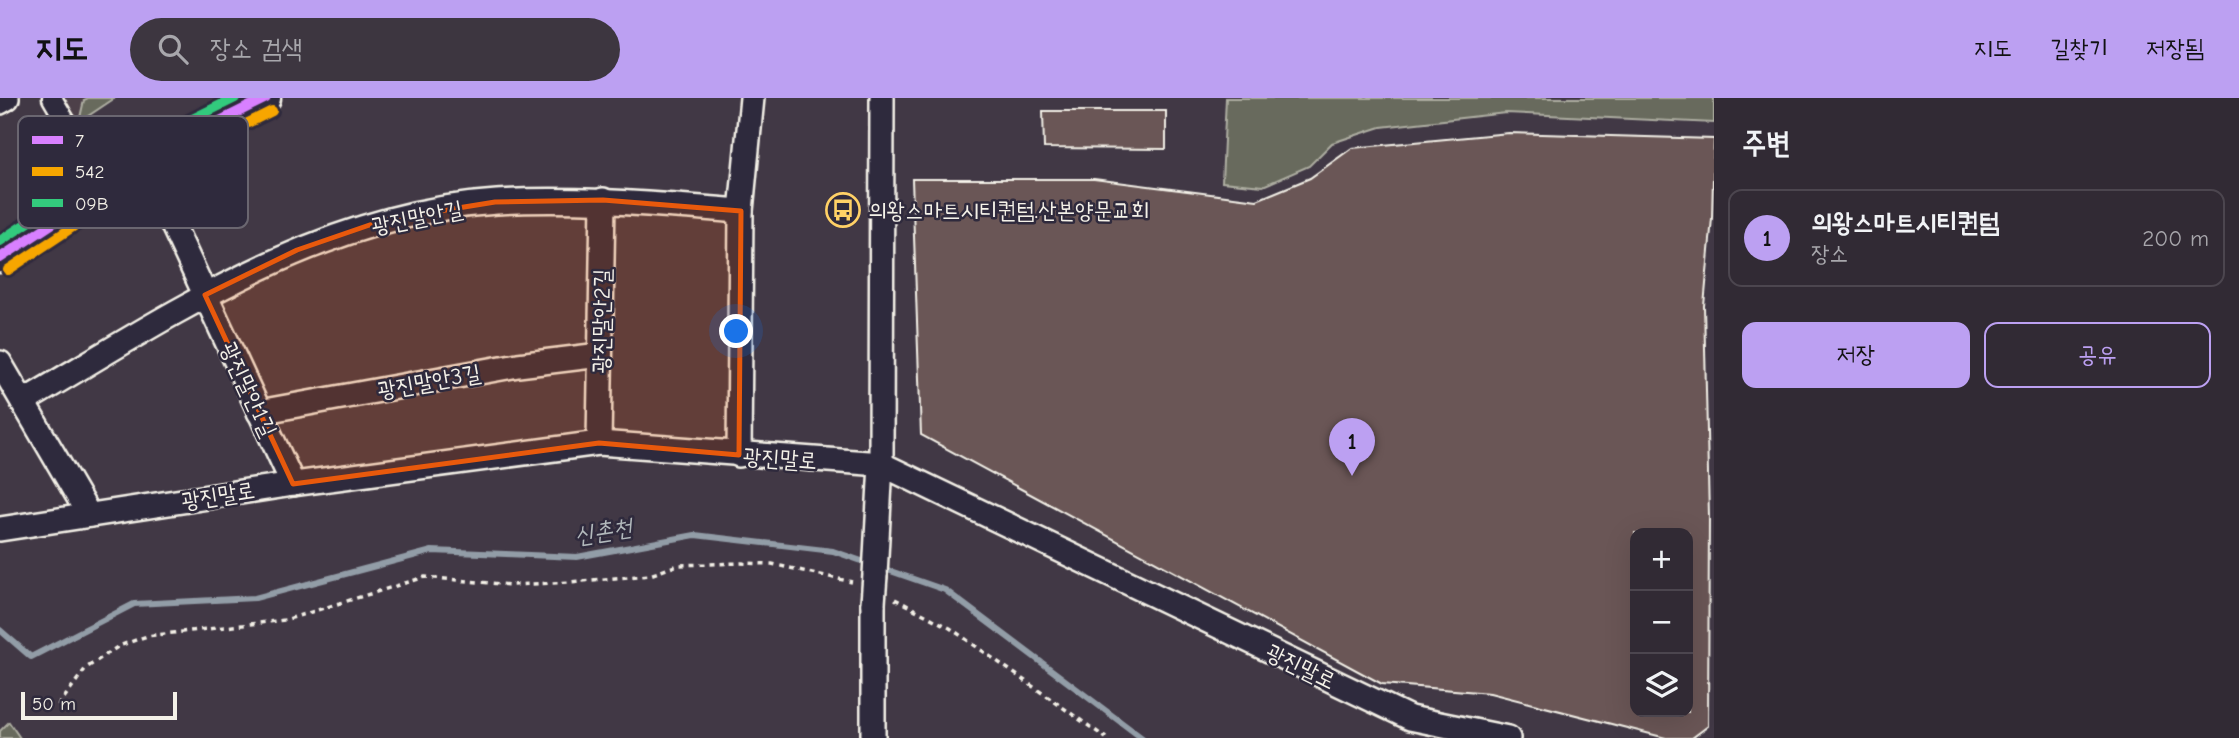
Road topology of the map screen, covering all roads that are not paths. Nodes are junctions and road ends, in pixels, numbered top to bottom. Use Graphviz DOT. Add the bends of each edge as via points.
graph roads {
  1 [pos="7,98"];
  2 [pos="52,98"];
  3 [pos="266,98"];
  4 [pos="752,98"];
  5 [pos="882,98"];
  6 [pos="0,102"];
  7 [pos="62,116"];
  8 [pos="230,116"];
  9 [pos="603,200"];
  10 [pos="741,212"];
  11 [pos="45,228"];
  12 [pos="174,228"];
  13 [pos="0,258"];
  14 [pos="205,295"];
  15 [pos="600,355"];
  16 [pos="0,363"];
  17 [pos="23,402"];
  18 [pos="259,412"];
  19 [pos="599,443"];
  20 [pos="739,455"];
  21 [pos="881,464"];
  22 [pos="293,484"];
  23 [pos="89,515"];
  24 [pos="0,529"];
  25 [pos="873,738"];
  26 [pos="1508,738"];
  1 -- 6 [label="street"];
  2 -- 7 [label="street"];
  3 -- 8 [label="street"];
  4 -- 10 [label="street"];
  5 -- 21 [label="street"];
  9 -- 10 [label="street, 광진말안길"];
  9 -- 14 [label="street, 광진말안길" via="495,202 384,220 297,250"];
  9 -- 15 [label="street, 광진말안2길"];
  10 -- 20 [label="street"];
  11 -- 13 [label="street"];
  12 -- 14 [label="street, 광진말안1길"];
  14 -- 17 [label="street, 광진말안길"];
  14 -- 18 [label="street, 광진말안1길"];
  15 -- 18 [label="street, 광진말안3길" via="518,365"];
  15 -- 19 [label="street, 광진말안2길"];
  16 -- 17 [label="street"];
  17 -- 23 [label="street"];
  18 -- 22 [label="street, 광진말안1길"];
  19 -- 20 [label="street, 광진말로"];
  19 -- 22 [label="street, 광진말로"];
  20 -- 21 [label="street, 광진말로"];
  21 -- 25 [label="street, bridge"];
  21 -- 26 [label="street, 광진말로" via="1410,718"];
  22 -- 23 [label="street, 광진말로"];
  23 -- 24 [label="street, 광진말로"];
}
